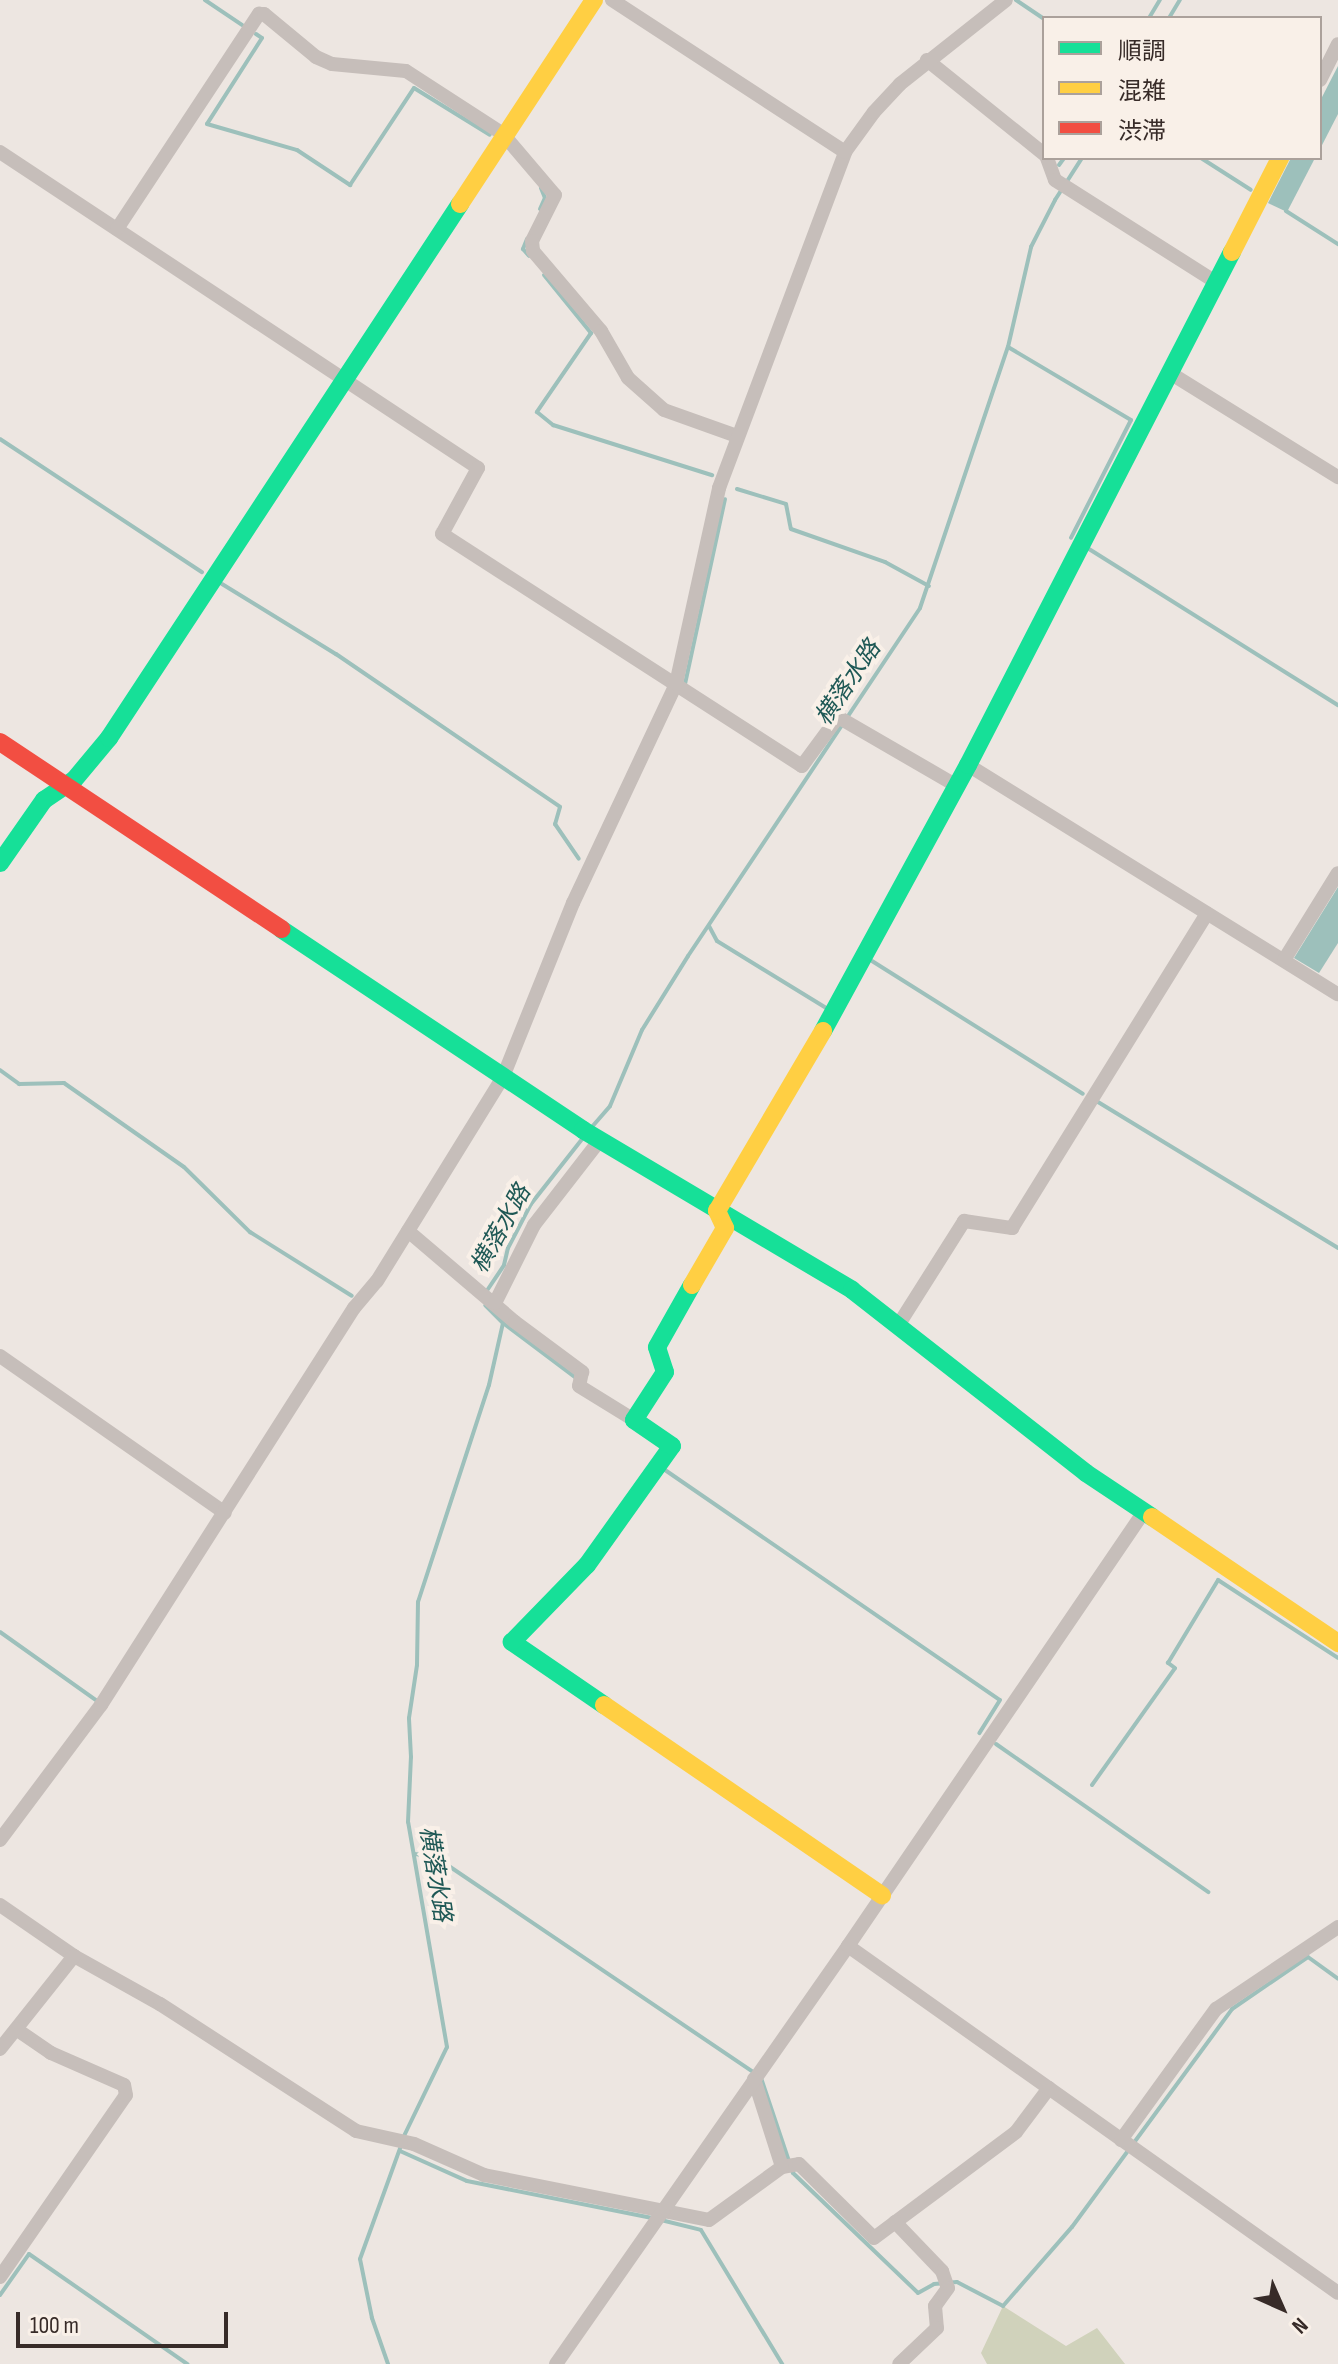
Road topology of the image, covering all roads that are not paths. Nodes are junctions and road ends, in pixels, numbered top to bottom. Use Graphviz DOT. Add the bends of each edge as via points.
graph roads {
  1 [pos="594,0"];
  2 [pos="612,0"];
  3 [pos="1005,1"];
  4 [pos="1338,44"];
  5 [pos="927,60"];
  6 [pos="1322,76"];
  7 [pos="503,134"];
  8 [pos="0,152"];
  9 [pos="845,152"];
  10 [pos="1042,154"];
  11 [pos="1047,160"];
  12 [pos="1279,160"];
  13 [pos="117,229"];
  14 [pos="1216,282"];
  15 [pos="1170,373"];
  16 [pos="344,378"];
  17 [pos="737,436"];
  18 [pos="1338,477"];
  19 [pos="676,684"];
  20 [pos="0,742"];
  21 [pos="968,765"];
  22 [pos="64,785"];
  23 [pos="957,786"];
  24 [pos="0,863"];
  25 [pos="1338,873"];
  26 [pos="1207,913"];
  27 [pos="1284,960"];
  28 [pos="1338,994"];
  29 [pos="503,1077"];
  30 [pos="591,1135"];
  31 [pos="717,1211"];
  32 [pos="408,1231"];
  33 [pos="487,1296"];
  34 [pos="899,1324"];
  35 [pos="0,1356"];
  36 [pos="634,1420"];
  37 [pos="225,1513"];
  38 [pos="1143,1513"];
  39 [pos="1338,1643"];
  40 [pos="0,1840"];
  41 [pos="882,1895"];
  42 [pos="0,1905"];
  43 [pos="1338,1927"];
  44 [pos="848,1946"];
  45 [pos="74,1956"];
  46 [pos="16,2029"];
  47 [pos="0,2049"];
  48 [pos="758,2073"];
  49 [pos="1049,2088"];
  50 [pos="1121,2140"];
  51 [pos="782,2167"];
  52 [pos="662,2210"];
  53 [pos="895,2222"];
  54 [pos="0,2277"];
  55 [pos="1338,2293"];
  56 [pos="556,2364"];
  57 [pos="899,2364"];
  1 -- 7 [label="street"];
  2 -- 9 [label="street"];
  3 -- 5 [label="street"];
  4 -- 6 [label="street"];
  5 -- 9 [label="street" via="874,112"];
  5 -- 10 [label="street"];
  7 -- 13 [label="street" via="418,76 392,67 332,64 259,14"];
  7 -- 16 [label="street"];
  7 -- 17 [label="street" via="555,195 532,241 533,251 601,331 628,378 664,410"];
  8 -- 13 [label="street"];
  9 -- 17 [label="street"];
  11 -- 14 [label="street" via="1055,180"];
  12 -- 14 [label="street"];
  13 -- 16 [label="street"];
  14 -- 15 [label="street"];
  15 -- 18 [label="street"];
  15 -- 21 [label="street"];
  16 -- 19 [label="street" via="478,468 442,534"];
  16 -- 22 [label="street" via="109,738 84,770"];
  17 -- 19 [label="street" via="719,488"];
  19 -- 23 [label="street" via="802,766 838,717"];
  19 -- 29 [label="street" via="573,903"];
  20 -- 22 [label="street"];
  21 -- 23 [label="street"];
  21 -- 26 [label="street"];
  22 -- 24 [label="street" via="44,800"];
  22 -- 29 [label="street"];
  23 -- 31 [label="street" via="863,962"];
  25 -- 27 [label="street"];
  26 -- 27 [label="street"];
  26 -- 34 [label="street" via="1012,1228 964,1221"];
  27 -- 28 [label="street"];
  29 -- 30 [label="street"];
  29 -- 32 [label="street"];
  30 -- 31 [label="street"];
  30 -- 33 [label="street"];
  31 -- 34 [label="street" via="852,1290"];
  31 -- 36 [label="street" via="725,1228 657,1347 665,1372"];
  32 -- 33 [label="street"];
  32 -- 37 [label="street"];
  33 -- 36 [label="street"];
  34 -- 38 [label="street"];
  35 -- 37 [label="street"];
  36 -- 41 [label="street" via="672,1446 587,1565 512,1642"];
  37 -- 40 [label="street" via="101,1705"];
  38 -- 39 [label="street"];
  38 -- 41 [label="street"];
  41 -- 44 [label="street"];
  42 -- 45 [label="street"];
  43 -- 50 [label="street" via="1216,2009"];
  44 -- 48 [label="street"];
  44 -- 49 [label="street"];
  45 -- 46 [label="street"];
  45 -- 52 [label="street" via="160,2004 356,2131 414,2144 484,2175"];
  46 -- 47 [label="street"];
  46 -- 54 [label="street" via="51,2053 124,2085 126,2095"];
  48 -- 51 [label="street"];
  48 -- 52 [label="street"];
  49 -- 50 [label="street"];
  49 -- 53 [label="street" via="1016,2132"];
  50 -- 55 [label="street"];
  51 -- 52 [label="street" via="709,2220"];
  51 -- 53 [label="street" via="799,2164 874,2238"];
  52 -- 56 [label="street"];
  53 -- 57 [label="street" via="942,2271 948,2288 935,2306 937,2328"];
}
